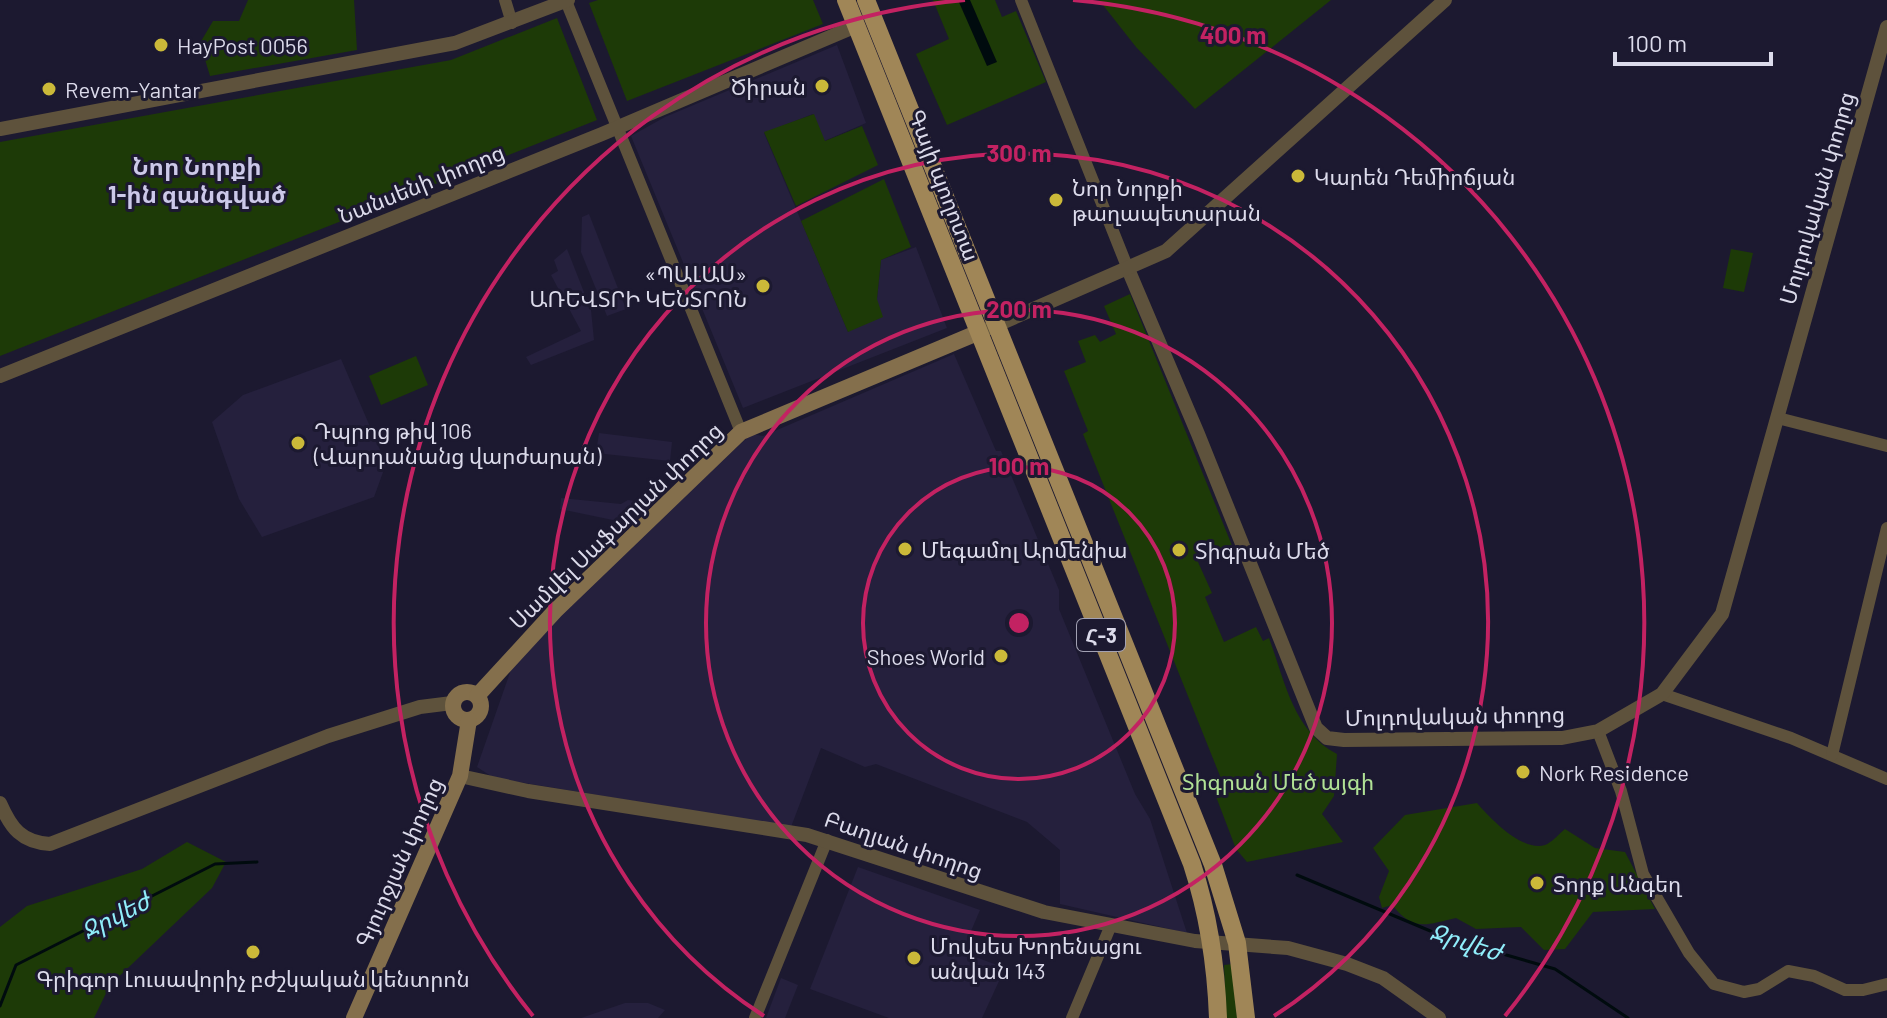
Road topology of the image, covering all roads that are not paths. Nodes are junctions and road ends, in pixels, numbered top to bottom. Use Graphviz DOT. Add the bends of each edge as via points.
graph roads {
  1 [pos="505,0"];
  2 [pos="567,0"];
  3 [pos="846,0"];
  4 [pos="866,0"];
  5 [pos="1021,0"];
  6 [pos="1445,0"];
  7 [pos="1429,7"];
  8 [pos="512,23"];
  9 [pos="856,26"];
  10 [pos="1887,27"];
  11 [pos="617,127"];
  12 [pos="0,129"];
  13 [pos="1128,269"];
  14 [pos="997,325"];
  15 [pos="977,333"];
  16 [pos="0,376"];
  17 [pos="1778,418"];
  18 [pos="741,432"];
  19 [pos="1887,446"];
  20 [pos="1887,528"];
  21 [pos="1884,558"];
  22 [pos="1662,694"];
  23 [pos="477,696"];
  24 [pos="452,703"];
  25 [pos="469,720"];
  26 [pos="1598,731"];
  27 [pos="1832,755"];
  28 [pos="460,776"];
  29 [pos="1887,779"];
  30 [pos="0,803"];
  31 [pos="827,840"];
  32 [pos="1111,925"];
  33 [pos="1213,942"];
  34 [pos="1237,943"];
  35 [pos="1887,984"];
  36 [pos="354,1018"];
  37 [pos="755,1018"];
  38 [pos="1072,1018"];
  39 [pos="1218,1018"];
  40 [pos="1246,1018"];
  41 [pos="1439,1018"];
  1 -- 8 [label="street"];
  2 -- 8 [label="street"];
  2 -- 11 [label="street"];
  3 -- 9 [label="main road, Գայի պողոտա / Հ-3"];
  4 -- 14 [label="main road, Գայի պողոտա / Հ-3"];
  5 -- 13 [label="street"];
  6 -- 7 [label="street"];
  7 -- 13 [label="street" via="1166,251"];
  8 -- 12 [label="street" via="455,43"];
  9 -- 11 [label="street, Նանսենի փողոց"];
  9 -- 15 [label="main road, Գայի պողոտա / Հ-3"];
  10 -- 17 [label="street, Մոլդովական փողոց"];
  11 -- 16 [label="street, Նանսենի փողոց"];
  11 -- 18 [label="street"];
  13 -- 14 [label="street"];
  13 -- 26 [label="street, Մոլդովական փողոց" via="1316,728 1327,738 1357,741 1562,738"];
  14 -- 15 [label="street"];
  14 -- 34 [label="main road, Գայի պողոտա / Հ-3" via="1213,865"];
  15 -- 18 [label="main road, Սամվել Սաֆարյան փողոց"];
  15 -- 33 [label="main road, Գայի պողոտա / Հ-3" via="1164,792 1208,913"];
  17 -- 19 [label="street"];
  17 -- 22 [label="street, Մոլդովական փողոց" via="1722,614"];
  18 -- 23 [label="main road, Սամվել Սաֆարյան փողոց" via="555,611"];
  20 -- 21 [label="street"];
  21 -- 27 [label="street"];
  22 -- 26 [label="street, Մոլդովական փողոց"];
  22 -- 27 [label="street"];
  23 -- 24 [label="main road" via="465,692"];
  23 -- 25 [label="main road" via="480,713"];
  24 -- 25 [label="main road" via="456,716"];
  24 -- 30 [label="street" via="420,707 328,736 50,844 24,840"];
  25 -- 28 [label="main road, Գյուրջյան փողոց"];
  26 -- 35 [label="street" via="1643,874 1689,953 1714,984 1744,992 1788,971 1845,990"];
  27 -- 29 [label="street"];
  28 -- 31 [label="street, Բաղյան փողոց"];
  28 -- 36 [label="main road, Գյուրջյան փողոց"];
  31 -- 32 [label="street, Բաղյան փողոց" via="954,886"];
  31 -- 37 [label="street"];
  32 -- 33 [label="street, Բաղյան փողոց"];
  32 -- 38 [label="street"];
  33 -- 34 [label="street, Բաղյան փողոց"];
  33 -- 39 [label="main road, Գայի պողոտա / Հ-3"];
  34 -- 40 [label="main road, Գայի պողոտա / Հ-3"];
  34 -- 41 [label="street, Բաղյան փողոց" via="1347,964 1383,978"];
}
